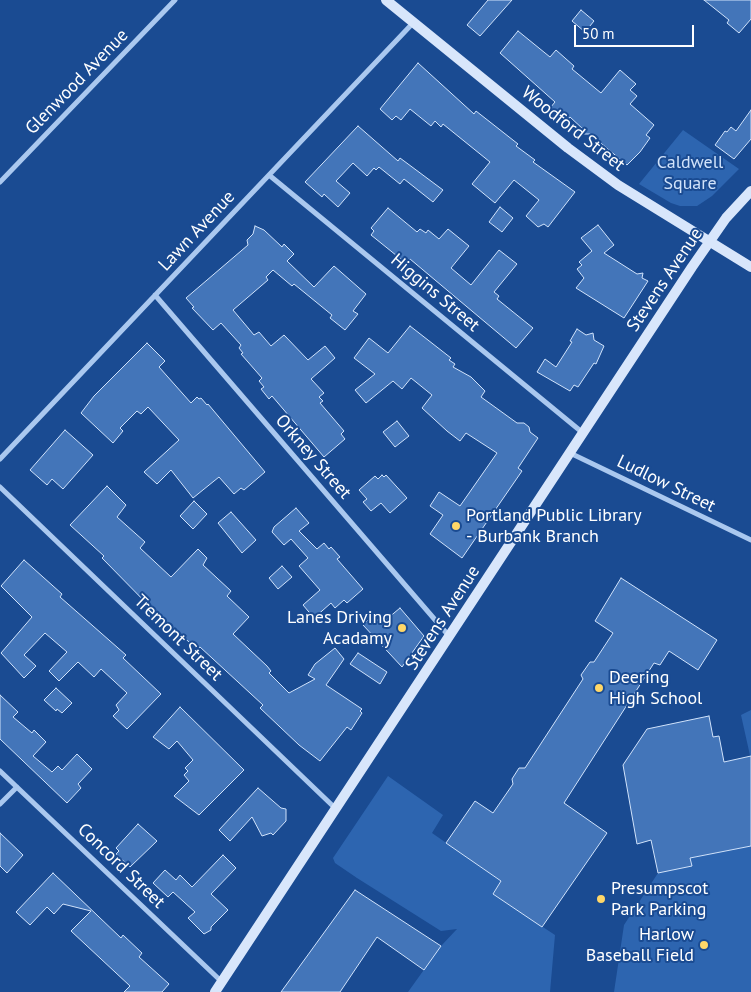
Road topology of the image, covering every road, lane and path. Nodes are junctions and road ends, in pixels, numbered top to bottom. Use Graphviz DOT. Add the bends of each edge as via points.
graph roads {
  1 [pos="174,0"];
  2 [pos="386,0"];
  3 [pos="414,22"];
  4 [pos="269,175"];
  5 [pos="0,182"];
  6 [pos="751,191"];
  7 [pos="709,242"];
  8 [pos="751,267"];
  9 [pos="155,295"];
  10 [pos="583,434"];
  11 [pos="570,453"];
  12 [pos="0,459"];
  13 [pos="0,487"];
  14 [pos="751,540"];
  15 [pos="450,637"];
  16 [pos="0,771"];
  17 [pos="17,786"];
  18 [pos="0,804"];
  19 [pos="336,810"];
  20 [pos="222,982"];
  21 [pos="215,992"];
  1 -- 5 [label="street, Glenwood Avenue"];
  2 -- 3 [label="main road, Woodford Street"];
  3 -- 4 [label="street, Lawn Avenue"];
  3 -- 7 [label="main road, Woodford Street" via="568,148 618,185"];
  4 -- 9 [label="street, Lawn Avenue"];
  4 -- 10 [label="street, Higgins Street"];
  6 -- 7 [label="main road, Stevens Avenue"];
  7 -- 8 [label="main road, Woodford Street"];
  7 -- 10 [label="main road, Stevens Avenue"];
  9 -- 12 [label="street, Lawn Avenue"];
  9 -- 15 [label="street, Orkney Street"];
  10 -- 11 [label="main road, Stevens Avenue"];
  11 -- 14 [label="street, Ludlow Street"];
  11 -- 15 [label="main road, Stevens Avenue"];
  13 -- 19 [label="street, Tremont Street"];
  15 -- 19 [label="main road, Stevens Avenue"];
  16 -- 17 [label="street, Concord Street"];
  17 -- 18 [label="street"];
  17 -- 20 [label="street, Concord Street"];
  19 -- 20 [label="main road, Stevens Avenue"];
  20 -- 21 [label="main road, Stevens Avenue"];
}
